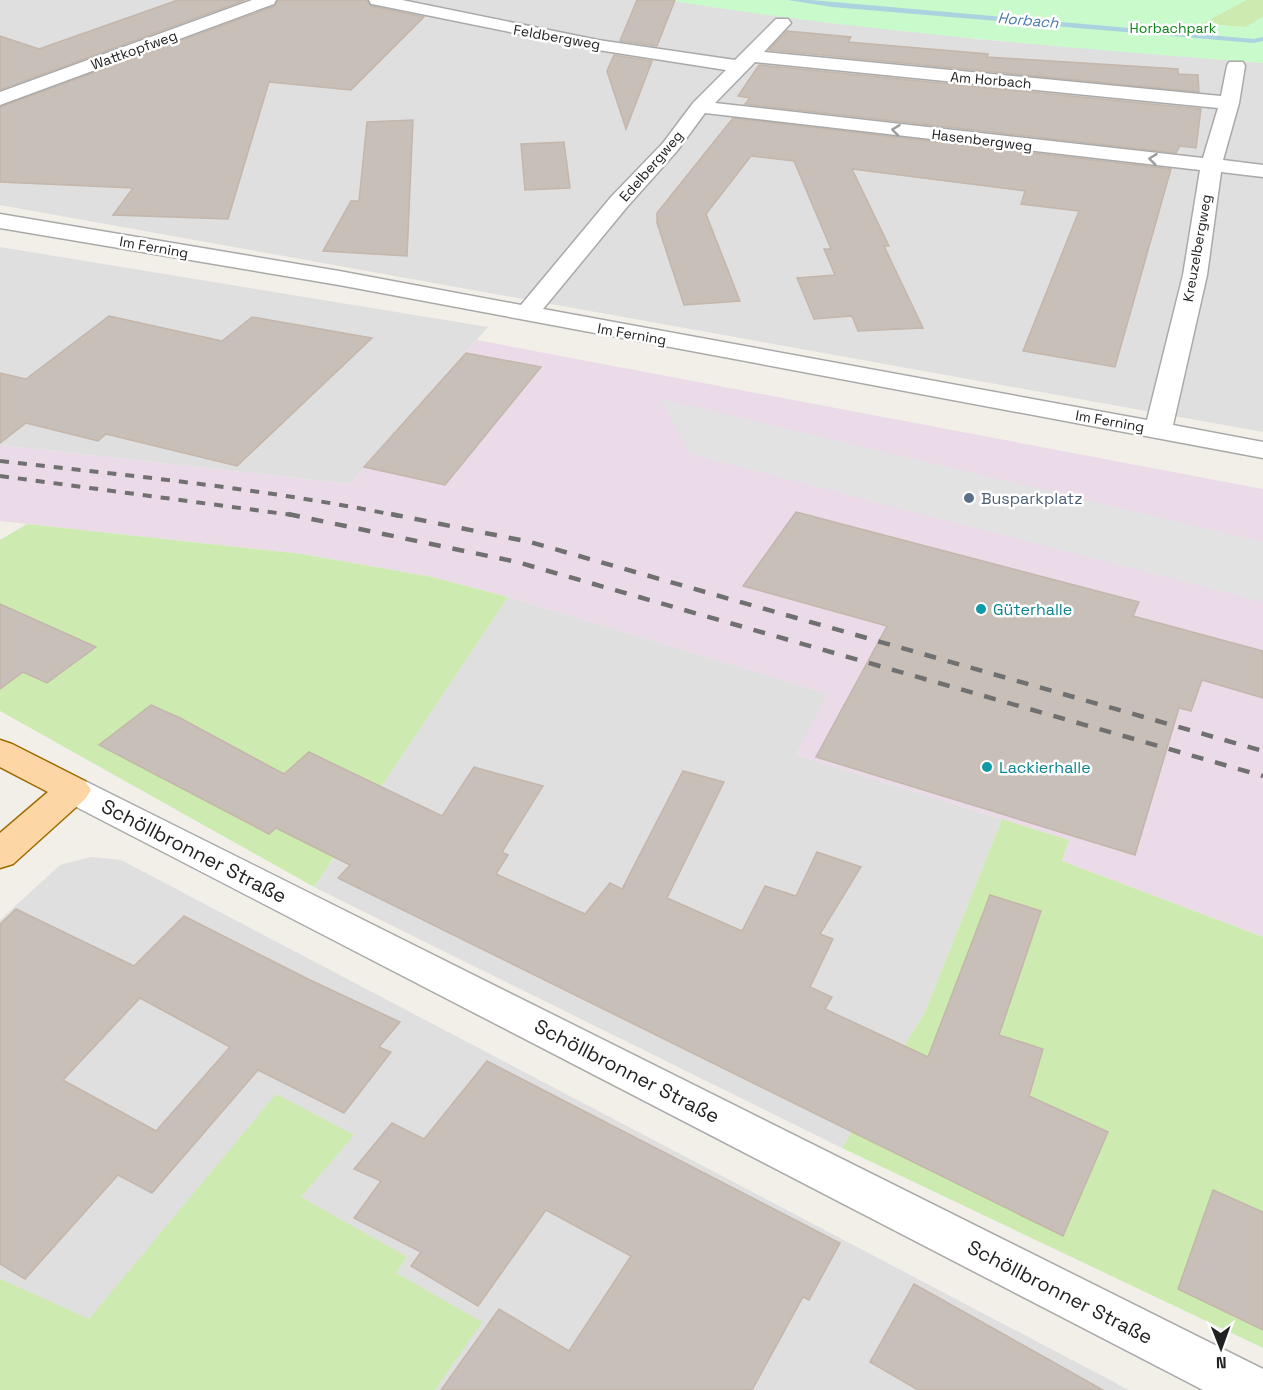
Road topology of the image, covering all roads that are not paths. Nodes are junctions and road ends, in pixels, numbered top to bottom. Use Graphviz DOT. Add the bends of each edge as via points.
graph roads {
  1 [pos="268,0"];
  2 [pos="377,0"];
  3 [pos="782,23"];
  4 [pos="745,61"];
  5 [pos="1236,66"];
  6 [pos="4,95"];
  7 [pos="1229,103"];
  8 [pos="700,107"];
  9 [pos="1211,166"];
  10 [pos="1263,171"];
  11 [pos="0,220"];
  12 [pos="526,314"];
  13 [pos="1158,430"];
  14 [pos="1263,450"];
  15 [pos="0,752"];
  16 [pos="73,790"];
  17 [pos="0,854"];
  18 [pos="1254,1390"];
  1 -- 6 [label="street, Wattkopfweg"];
  2 -- 4 [label="street, Feldbergweg" via="598,45"];
  3 -- 4 [label="street, Edelbergweg"];
  4 -- 7 [label="street, Am Horbach"];
  4 -- 8 [label="street, Edelbergweg"];
  5 -- 7 [label="street, Kreuzelbergweg"];
  7 -- 9 [label="street, Kreuzelbergweg"];
  9 -- 8 [label="street, Hasenbergweg, one-way"];
  8 -- 12 [label="street, Edelbergweg"];
  9 -- 10 [label="street, Hasenbergweg"];
  9 -- 13 [label="street, Kreuzelbergweg" via="1195,275"];
  11 -- 12 [label="street, Im Ferning"];
  12 -- 13 [label="street, Im Ferning"];
  13 -- 14 [label="street, Im Ferning"];
  15 -- 16 [label="main road, Schöllbronner Straße"];
  16 -- 17 [label="main road"];
  16 -- 18 [label="street, Schöllbronner Straße"];
}
